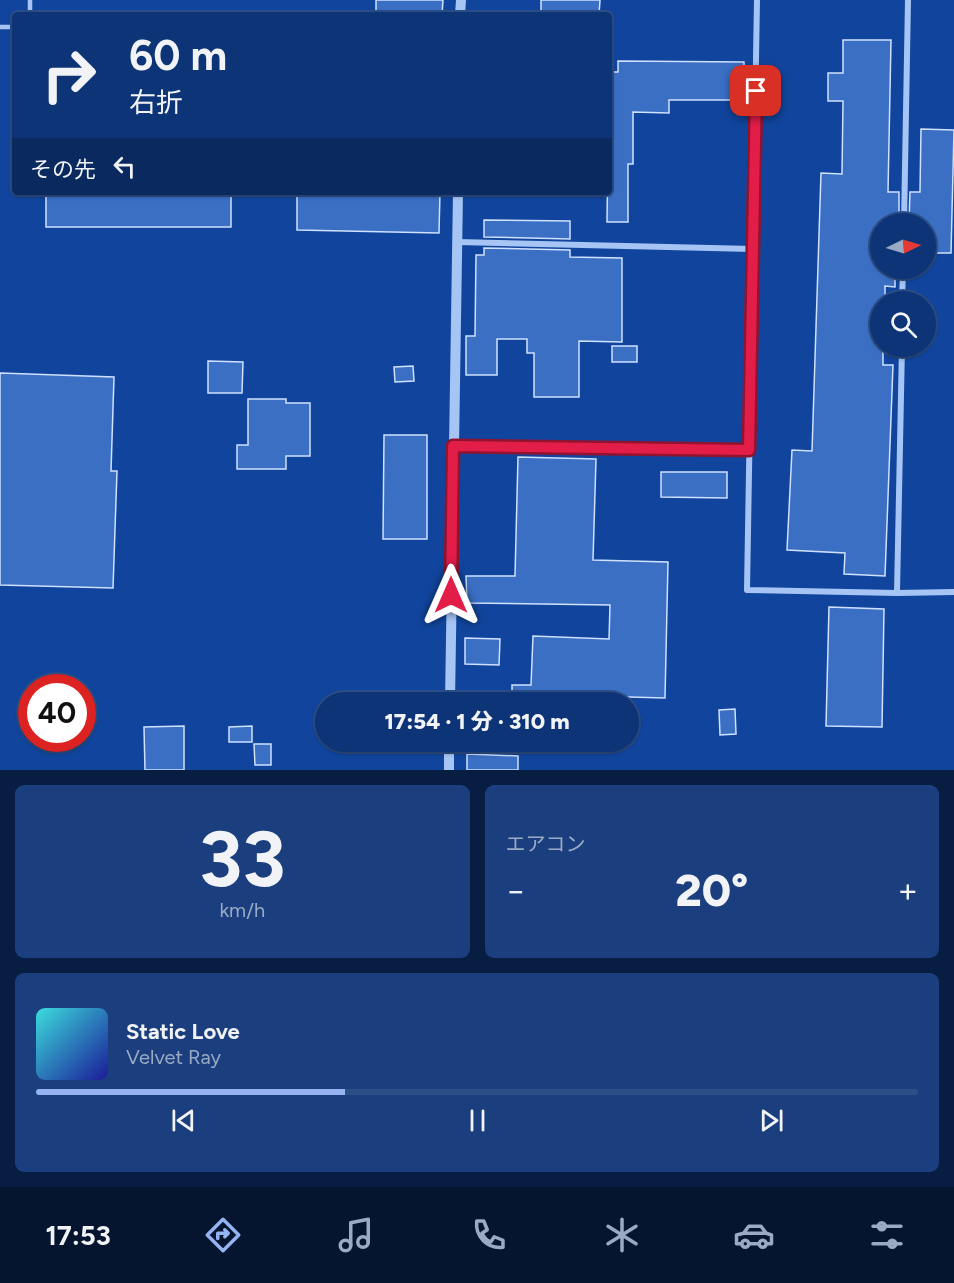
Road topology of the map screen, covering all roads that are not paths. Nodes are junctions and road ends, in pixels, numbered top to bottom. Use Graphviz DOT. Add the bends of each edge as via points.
graph roads {
  1 [pos="757,0"];
  2 [pos="908,0"];
  3 [pos="458,195"];
  4 [pos="904,213"];
  5 [pos="457,242"];
  6 [pos="753,249"];
  7 [pos="902,357"];
  8 [pos="453,446"];
  9 [pos="749,450"];
  10 [pos="954,592"];
  11 [pos="897,593"];
  12 [pos="450,692"];
  13 [pos="449,752"];
  14 [pos="448,770"];
  1 -- 6 [label="street"];
  2 -- 4 [label="street"];
  3 -- 5 [label="street"];
  5 -- 6 [label="street"];
  5 -- 8 [label="street"];
  6 -- 9 [label="street"];
  7 -- 11 [label="street"];
  8 -- 9 [label="street"];
  8 -- 12 [label="street"];
  9 -- 11 [label="street" via="747,590"];
  10 -- 11 [label="street"];
  13 -- 14 [label="street"];
}
